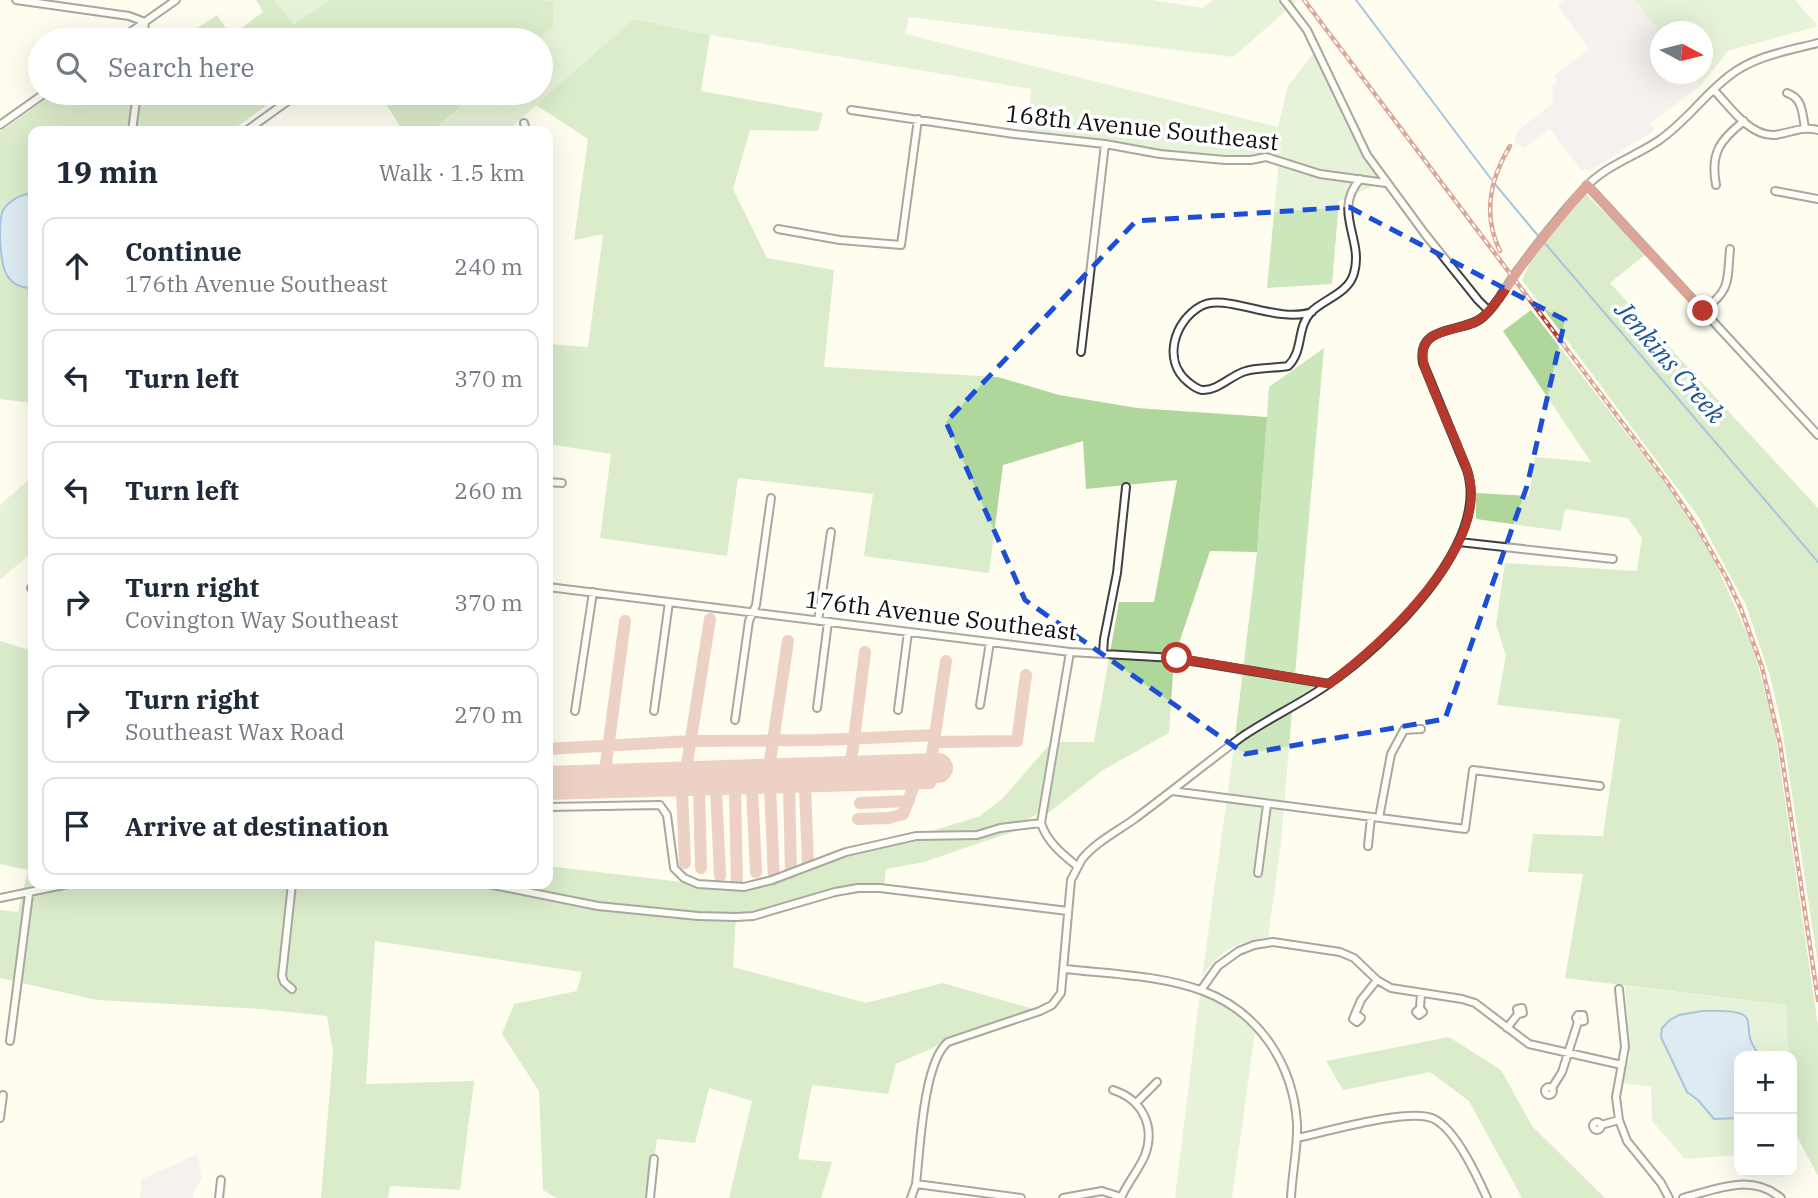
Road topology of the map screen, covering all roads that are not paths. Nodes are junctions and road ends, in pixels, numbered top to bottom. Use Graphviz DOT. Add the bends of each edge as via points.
graph roads {
  1 [pos="16,0"];
  2 [pos="176,0"];
  3 [pos="1284,0"];
  4 [pos="145,22"];
  5 [pos="136,28"];
  6 [pos="144,28"];
  7 [pos="1818,43"];
  8 [pos="1714,90"];
  9 [pos="1787,93"];
  10 [pos="28,105"];
  11 [pos="135,105"];
  12 [pos="282,105"];
  13 [pos="851,110"];
  14 [pos="918,120"];
  15 [pos="1744,121"];
  16 [pos="524,123"];
  17 [pos="0,125"];
  18 [pos="133,126"];
  19 [pos="253,126"];
  20 [pos="525,126"];
  21 [pos="1805,128"];
  22 [pos="1818,130"];
  23 [pos="1105,144"];
  24 [pos="1360,179"];
  25 [pos="1387,183"];
  26 [pos="1587,185"];
  27 [pos="1716,185"];
  28 [pos="1775,191"];
  29 [pos="1818,199"];
  30 [pos="779,229"];
  31 [pos="1730,249"];
  32 [pos="1489,311"];
  33 [pos="1703,311"];
  34 [pos="1312,312"];
  35 [pos="1081,352"];
  36 [pos="1818,435"];
  37 [pos="553,482"];
  38 [pos="562,483"];
  39 [pos="1126,487"];
  40 [pos="771,498"];
  41 [pos="831,532"];
  42 [pos="1459,542"];
  43 [pos="1612,559"];
  44 [pos="553,588"];
  45 [pos="593,592"];
  46 [pos="669,602"];
  47 [pos="752,612"];
  48 [pos="818,621"];
  49 [pos="828,622"];
  50 [pos="908,632"];
  51 [pos="990,642"];
  52 [pos="1070,652"];
  53 [pos="1103,653"];
  54 [pos="1329,684"];
  55 [pos="980,705"];
  56 [pos="817,708"];
  57 [pos="898,710"];
  58 [pos="654,711"];
  59 [pos="575,712"];
  60 [pos="735,720"];
  61 [pos="1421,729"];
  62 [pos="1600,786"];
  63 [pos="1172,791"];
  64 [pos="1267,804"];
  65 [pos="553,807"];
  66 [pos="1371,817"];
  67 [pos="1379,818"];
  68 [pos="1041,823"];
  69 [pos="1367,846"];
  70 [pos="1077,866"];
  71 [pos="1258,873"];
  72 [pos="48,889"];
  73 [pos="291,889"];
  74 [pos="513,889"];
  75 [pos="29,894"];
  76 [pos="0,898"];
  77 [pos="1068,911"];
  78 [pos="1065,969"];
  79 [pos="1377,980"];
  80 [pos="292,989"];
  81 [pos="1619,989"];
  82 [pos="1201,990"];
  83 [pos="1421,993"];
  84 [pos="1420,1009"];
  85 [pos="1518,1014"];
  86 [pos="1357,1015"];
  87 [pos="1578,1022"];
  88 [pos="1507,1028"];
  89 [pos="10,1041"];
  90 [pos="1568,1054"];
  91 [pos="1622,1065"];
  92 [pos="1157,1082"];
  93 [pos="1552,1088"];
  94 [pos="1113,1090"];
  95 [pos="3,1095"];
  96 [pos="1137,1102"];
  97 [pos="0,1118"];
  98 [pos="1619,1120"];
  99 [pos="1601,1125"];
  100 [pos="1297,1138"];
  101 [pos="654,1159"];
  102 [pos="221,1180"];
  103 [pos="916,1184"];
  104 [pos="219,1198"];
  105 [pos="650,1198"];
  106 [pos="911,1198"];
  107 [pos="1021,1198"];
  108 [pos="1063,1198"];
  109 [pos="1121,1198"];
  110 [pos="1291,1198"];
  111 [pos="1487,1198"];
  112 [pos="1669,1198"];
  113 [pos="1684,1198"];
  114 [pos="1780,1198"];
  1 -- 4 [label="street"];
  2 -- 4 [label="street"];
  3 -- 25 [label="street" via="1307,30 1367,155"];
  4 -- 5 [label="street"];
  4 -- 6 [label="street"];
  7 -- 8 [label="street" via="1758,59"];
  8 -- 15 [label="street"];
  8 -- 26 [label="street" via="1667,134"];
  9 -- 21 [label="street" via="1801,106"];
  10 -- 17 [label="street"];
  11 -- 18 [label="street"];
  12 -- 19 [label="street"];
  13 -- 14 [label="street, 168th Avenue Southeast"];
  14 -- 23 [label="street, 168th Avenue Southeast"];
  14 -- 30 [label="street" via="901,246"];
  15 -- 21 [label="street" via="1766,134"];
  15 -- 27 [label="street" via="1718,148"];
  16 -- 20 [label="street"];
  21 -- 22 [label="street"];
  23 -- 24 [label="street, 168th Avenue Southeast" via="1213,159 1266,157 1320,174"];
  23 -- 35 [label="street"];
  24 -- 25 [label="street, 168th Avenue Southeast"];
  24 -- 34 [label="street" via="1351,189 1347,205 1356,263 1352,278"];
  25 -- 32 [label="street"];
  26 -- 32 [label="street"];
  26 -- 33 [label="street"];
  28 -- 29 [label="street"];
  31 -- 33 [label="street" via="1724,293"];
  32 -- 42 [label="street" via="1475,323 1430,339 1422,357 1469,477 1471,503"];
  33 -- 36 [label="street"];
  34 -- 34 [label="street" via="1300,332 1297,355 1288,366 1246,371 1197,390 1183,378 1174,360 1172,346 1178,330 1205,304 1233,304 1269,313"];
  37 -- 38 [label="street"];
  39 -- 53 [label="street"];
  40 -- 47 [label="street"];
  41 -- 48 [label="street"];
  42 -- 43 [label="street"];
  42 -- 54 [label="street" via="1438,576 1395,626"];
  44 -- 45 [label="street, 176th Avenue Southeast"];
  45 -- 46 [label="street, 176th Avenue Southeast"];
  45 -- 59 [label="street"];
  46 -- 47 [label="street, 176th Avenue Southeast"];
  46 -- 58 [label="street"];
  47 -- 48 [label="street, 176th Avenue Southeast"];
  47 -- 60 [label="street"];
  48 -- 49 [label="street, 176th Avenue Southeast"];
  49 -- 50 [label="street, 176th Avenue Southeast"];
  49 -- 56 [label="street"];
  50 -- 51 [label="street, 176th Avenue Southeast"];
  50 -- 57 [label="street"];
  51 -- 52 [label="street, 176th Avenue Southeast"];
  51 -- 55 [label="street"];
  52 -- 53 [label="street, 176th Avenue Southeast"];
  52 -- 68 [label="street"];
  53 -- 54 [label="street, 176th Avenue Southeast" via="1174,657"];
  54 -- 63 [label="street" via="1244,735"];
  61 -- 67 [label="street" via="1404,730 1391,754"];
  62 -- 67 [label="street" via="1473,770 1465,829"];
  63 -- 64 [label="street"];
  63 -- 70 [label="street" via="1087,853"];
  64 -- 66 [label="street"];
  64 -- 71 [label="street"];
  65 -- 68 [label="street" via="660,805 667,815 674,868 684,878 698,884 744,887 846,852 916,836 977,835"];
  66 -- 67 [label="street"];
  66 -- 69 [label="street"];
  68 -- 70 [label="street" via="1055,846"];
  70 -- 77 [label="street"];
  72 -- 75 [label="street"];
  73 -- 80 [label="street" via="282,976"];
  74 -- 77 [label="street" via="598,906 698,916 746,917 858,888"];
  75 -- 76 [label="street"];
  75 -- 89 [label="street"];
  77 -- 78 [label="street"];
  78 -- 82 [label="street"];
  78 -- 103 [label="street" via="1061,993 1052,1005 948,1042 939,1051 930,1073"];
  79 -- 82 [label="street" via="1347,954 1273,942 1239,951 1217,966"];
  79 -- 83 [label="street" via="1391,988"];
  79 -- 86 [label="street" via="1361,1000"];
  81 -- 91 [label="street" via="1625,1047"];
  82 -- 100 [label="street" via="1250,1020 1272,1046 1289,1078"];
  83 -- 84 [label="street"];
  83 -- 88 [label="street" via="1469,1001"];
  85 -- 88 [label="street"];
  87 -- 90 [label="street"];
  88 -- 90 [label="street" via="1529,1044"];
  90 -- 91 [label="street"];
  90 -- 93 [label="street"];
  91 -- 98 [label="street" via="1616,1097"];
  92 -- 96 [label="street"];
  94 -- 96 [label="street"];
  95 -- 97 [label="street"];
  96 -- 109 [label="street" via="1145,1116 1147,1144"];
  98 -- 99 [label="street"];
  98 -- 112 [label="street" via="1627,1141"];
  100 -- 110 [label="street"];
  100 -- 111 [label="street" via="1413,1115 1430,1117 1454,1139"];
  101 -- 105 [label="street"];
  102 -- 104 [label="street"];
  103 -- 106 [label="street"];
  103 -- 107 [label="street"];
  108 -- 109 [label="street" via="1102,1191"];
  113 -- 114 [label="street" via="1746,1183"];
}
